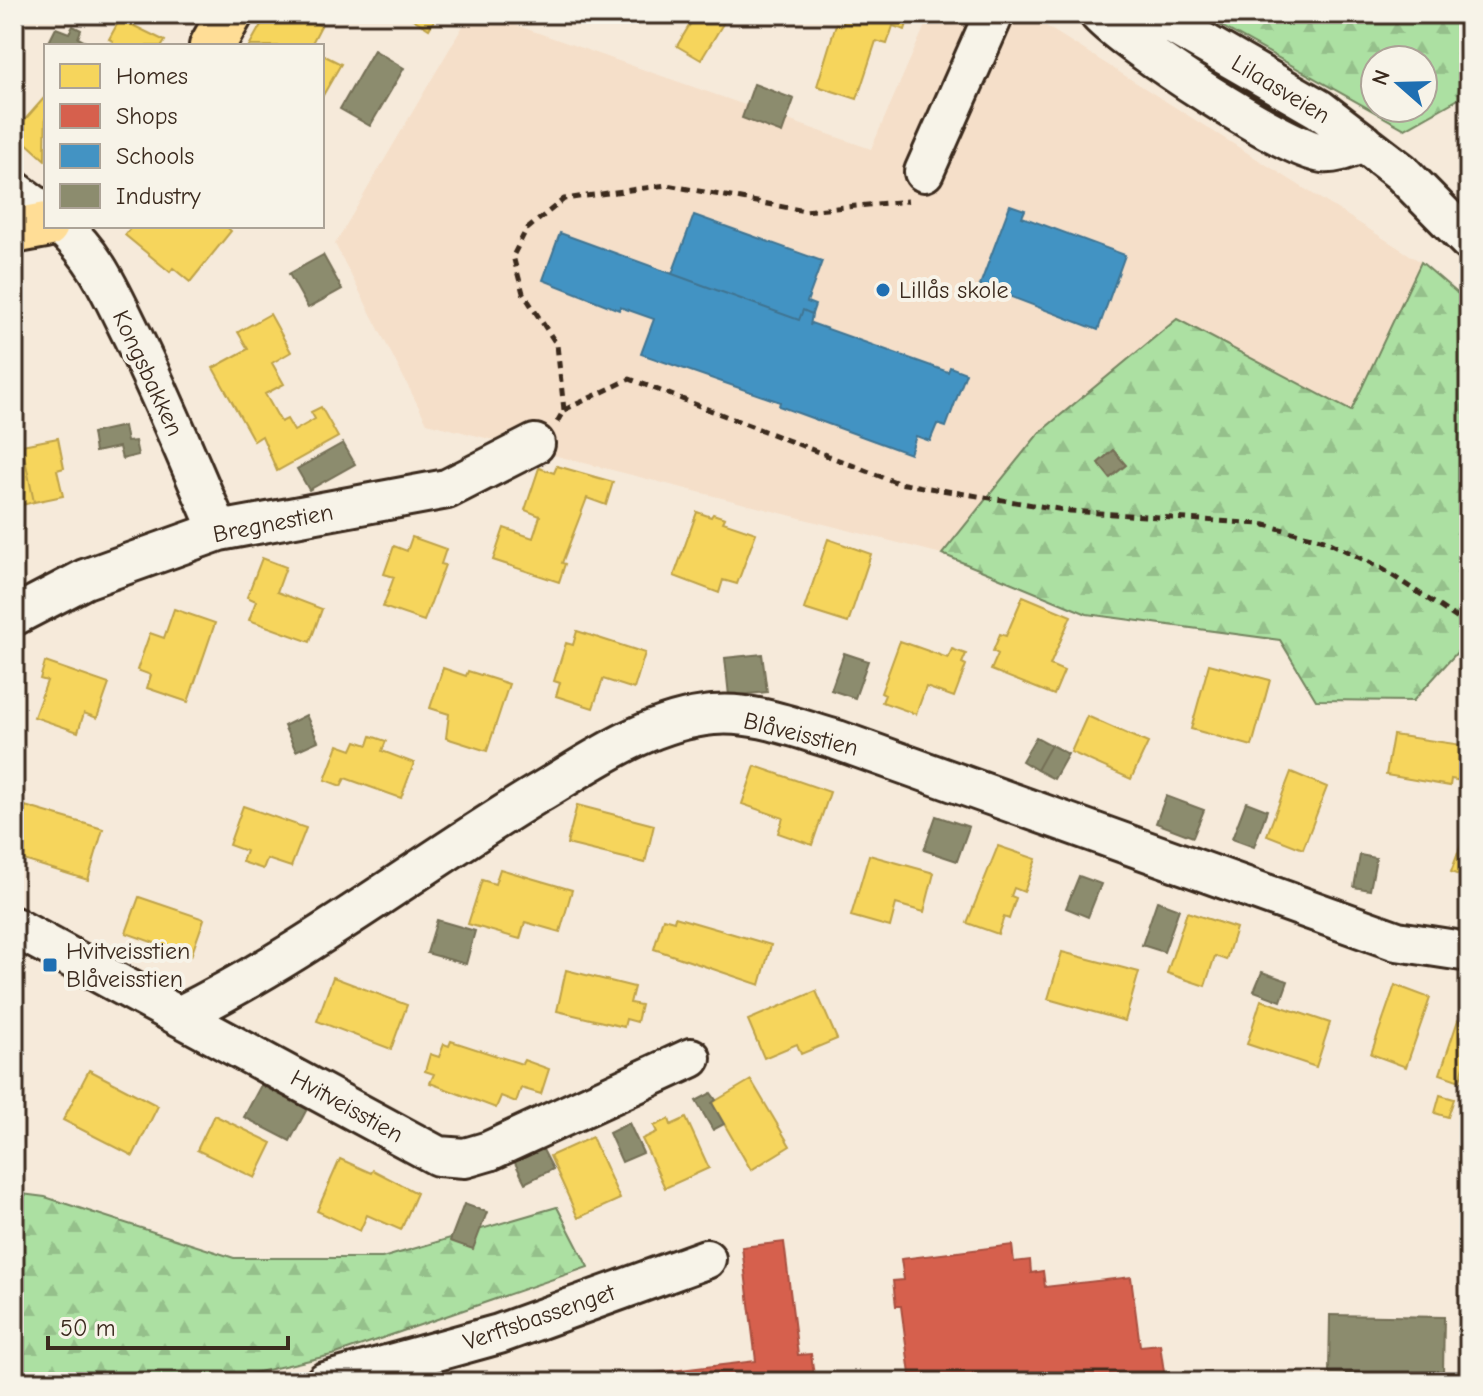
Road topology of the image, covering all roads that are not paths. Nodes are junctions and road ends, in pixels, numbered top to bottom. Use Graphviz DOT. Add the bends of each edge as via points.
graph roads {
  1 [pos="230,14"];
  2 [pos="994,14"];
  3 [pos="1099,14"];
  4 [pos="1154,14"];
  5 [pos="213,44"];
  6 [pos="1364,143"];
  7 [pos="924,172"];
  8 [pos="14,190"];
  9 [pos="44,212"];
  10 [pos="44,225"];
  11 [pos="63,228"];
  12 [pos="14,231"];
  13 [pos="1469,241"];
  14 [pos="535,444"];
  15 [pos="219,531"];
  16 [pos="14,616"];
  17 [pos="14,927"];
  18 [pos="1469,952"];
  19 [pos="181,1015"];
  20 [pos="691,1058"];
  21 [pos="706,1259"];
  22 [pos="325,1382"];
  1 -- 5 [label="main road"];
  2 -- 7 [label="street"];
  3 -- 6 [label="street" via="1134,44 1302,147 1325,154"];
  4 -- 6 [label="street, Lilaasveien" via="1319,109"];
  6 -- 13 [label="street, Lilaasveien" via="1401,172"];
  8 -- 9 [label="street"];
  10 -- 12 [label="main road"];
  11 -- 15 [label="street, Kongsbakken" via="83,244 100,271 151,372"];
  14 -- 15 [label="street, Bregnestien" via="447,489"];
  15 -- 16 [label="street, Bregnestien" via="85,579"];
  17 -- 19 [label="street, Hvitveisstien"];
  18 -- 19 [label="street, Blåveisstien" via="1397,941 837,740 760,718 713,715 634,737 477,831 239,986"];
  19 -- 20 [label="street, Hvitveisstien" via="438,1156 465,1158 489,1151"];
  21 -- 22 [label="street, Verftsbassenget" via="499,1334"];
}
